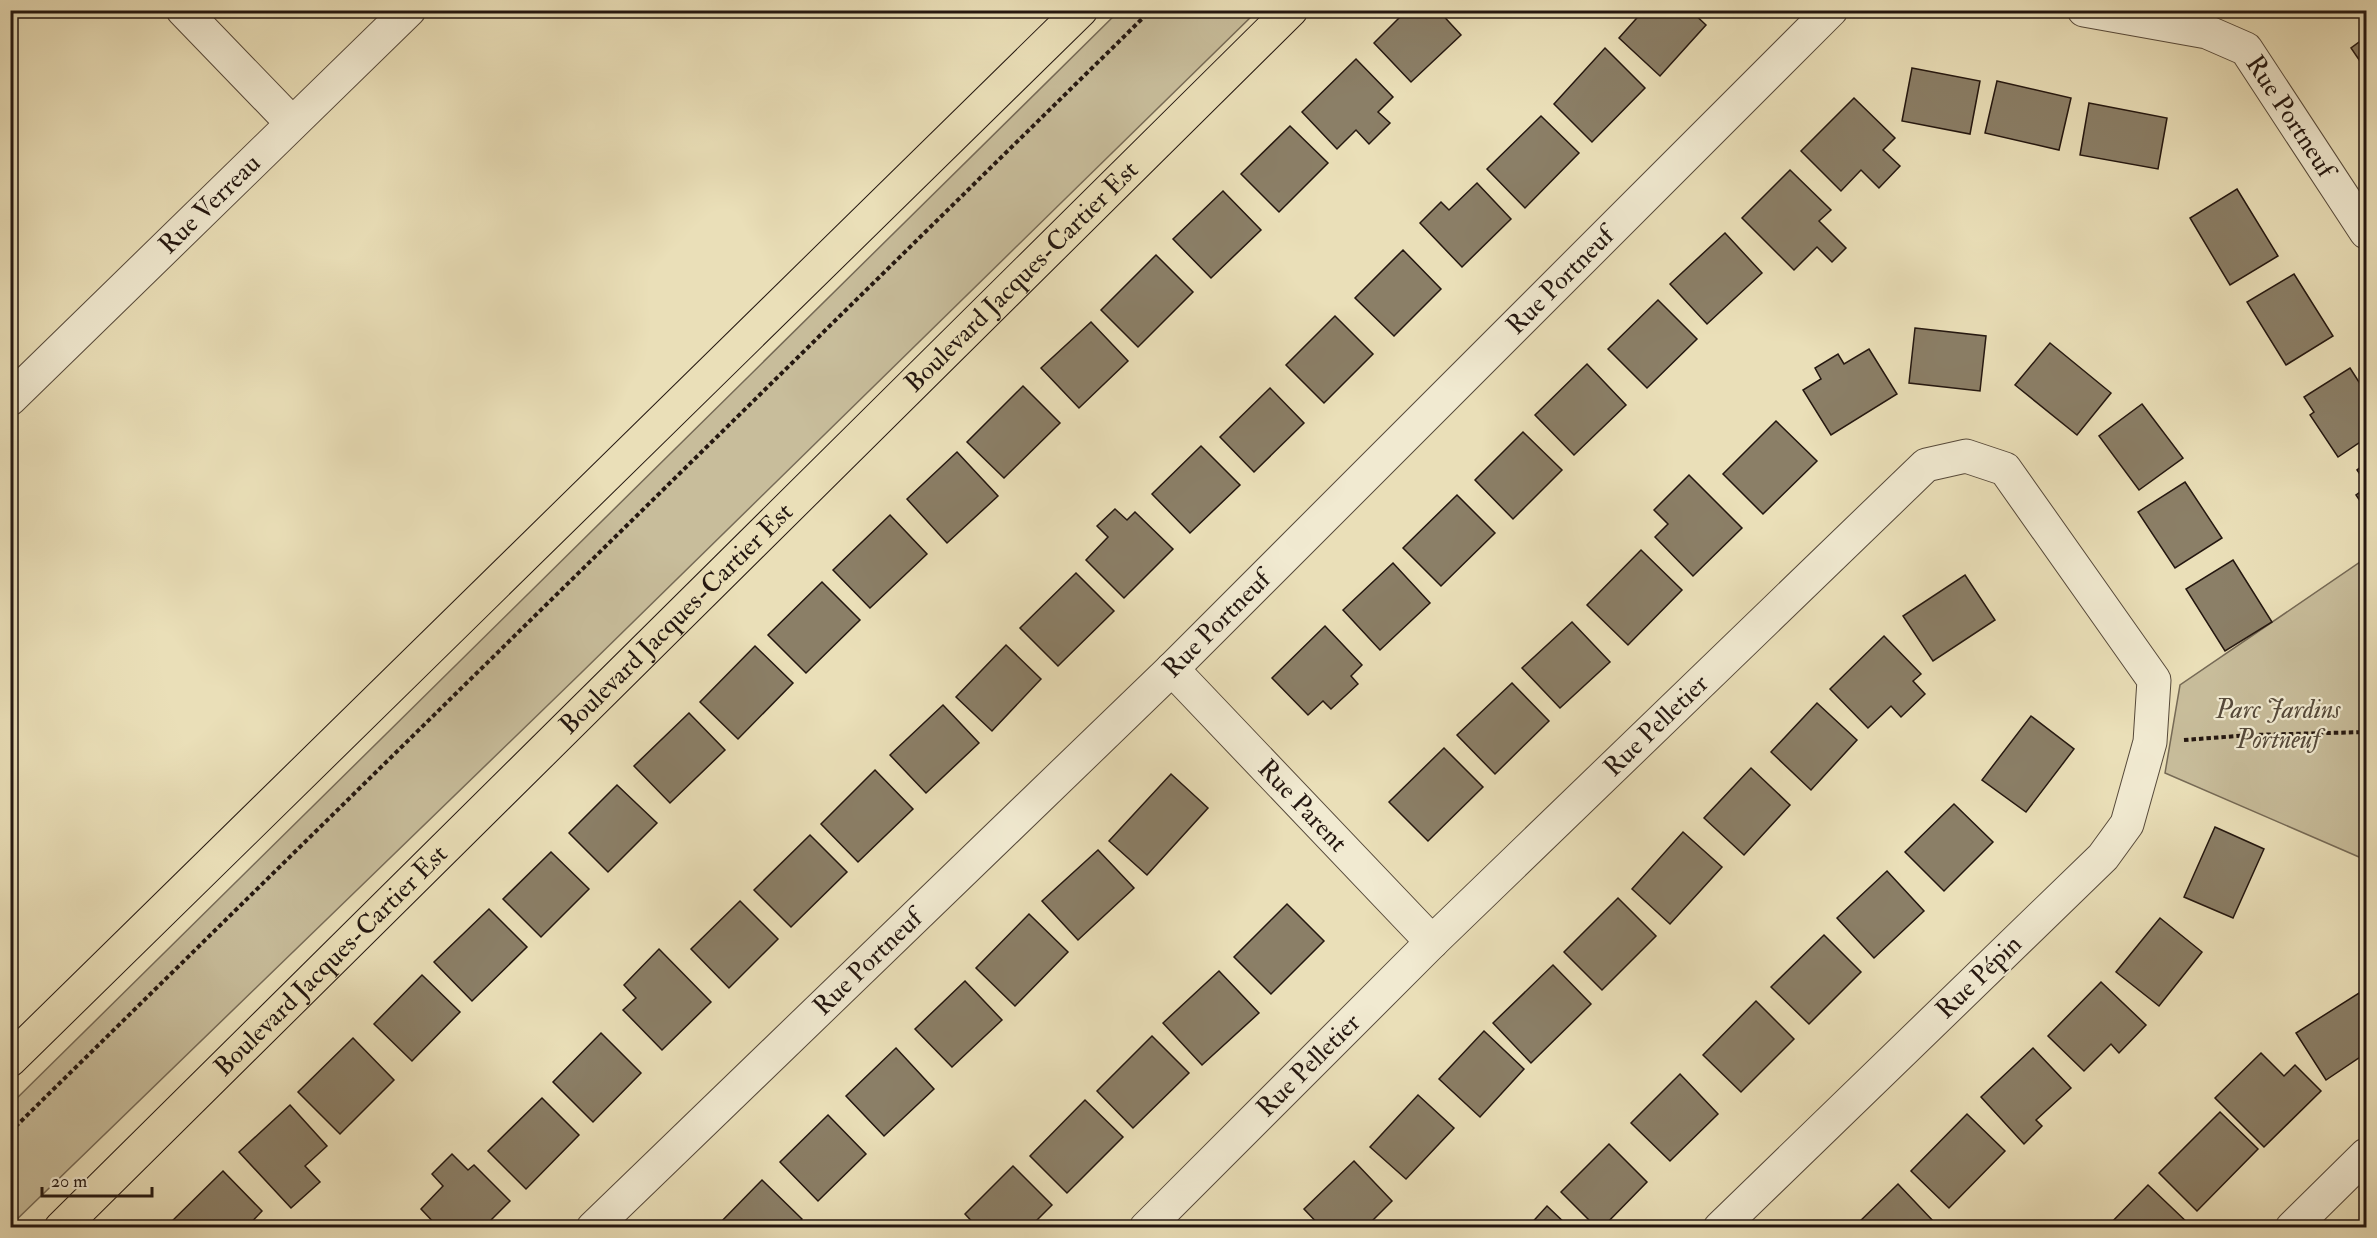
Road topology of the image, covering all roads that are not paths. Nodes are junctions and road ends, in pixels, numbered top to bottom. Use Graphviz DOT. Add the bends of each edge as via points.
graph roads {
  1 [pos="183,10"];
  2 [pos="409,10"];
  3 [pos="1081,10"];
  4 [pos="1291,10"];
  5 [pos="1831,10"];
  6 [pos="2084,10"];
  7 [pos="292,123"];
  8 [pos="2367,232"];
  9 [pos="10,399"];
  10 [pos="1172,669"];
  11 [pos="2154,680"];
  12 [pos="1432,942"];
  13 [pos="10,1060"];
  14 [pos="2367,1155"];
  15 [pos="61,1227"];
  16 [pos="593,1227"];
  17 [pos="1146,1227"];
  18 [pos="1720,1227"];
  19 [pos="2292,1227"];
  1 -- 7 [label="street"];
  2 -- 7 [label="street, Rue Verreau"];
  3 -- 13 [label="main road"];
  4 -- 15 [label="main road, Boulevard Jacques-Cartier Est"];
  5 -- 10 [label="street, Rue Portneuf"];
  6 -- 8 [label="street, Rue Portneuf" via="2207,32 2246,49"];
  7 -- 9 [label="street, Rue Verreau"];
  10 -- 12 [label="street, Rue Parent"];
  10 -- 16 [label="street, Rue Portneuf"];
  11 -- 12 [label="street, Rue Pelletier" via="2005,469 1966,456 1926,465"];
  11 -- 18 [label="street, Rue Pépin" via="2150,742 2127,824 2103,857"];
  12 -- 17 [label="street, Rue Pelletier"];
  14 -- 19 [label="street"];
}
